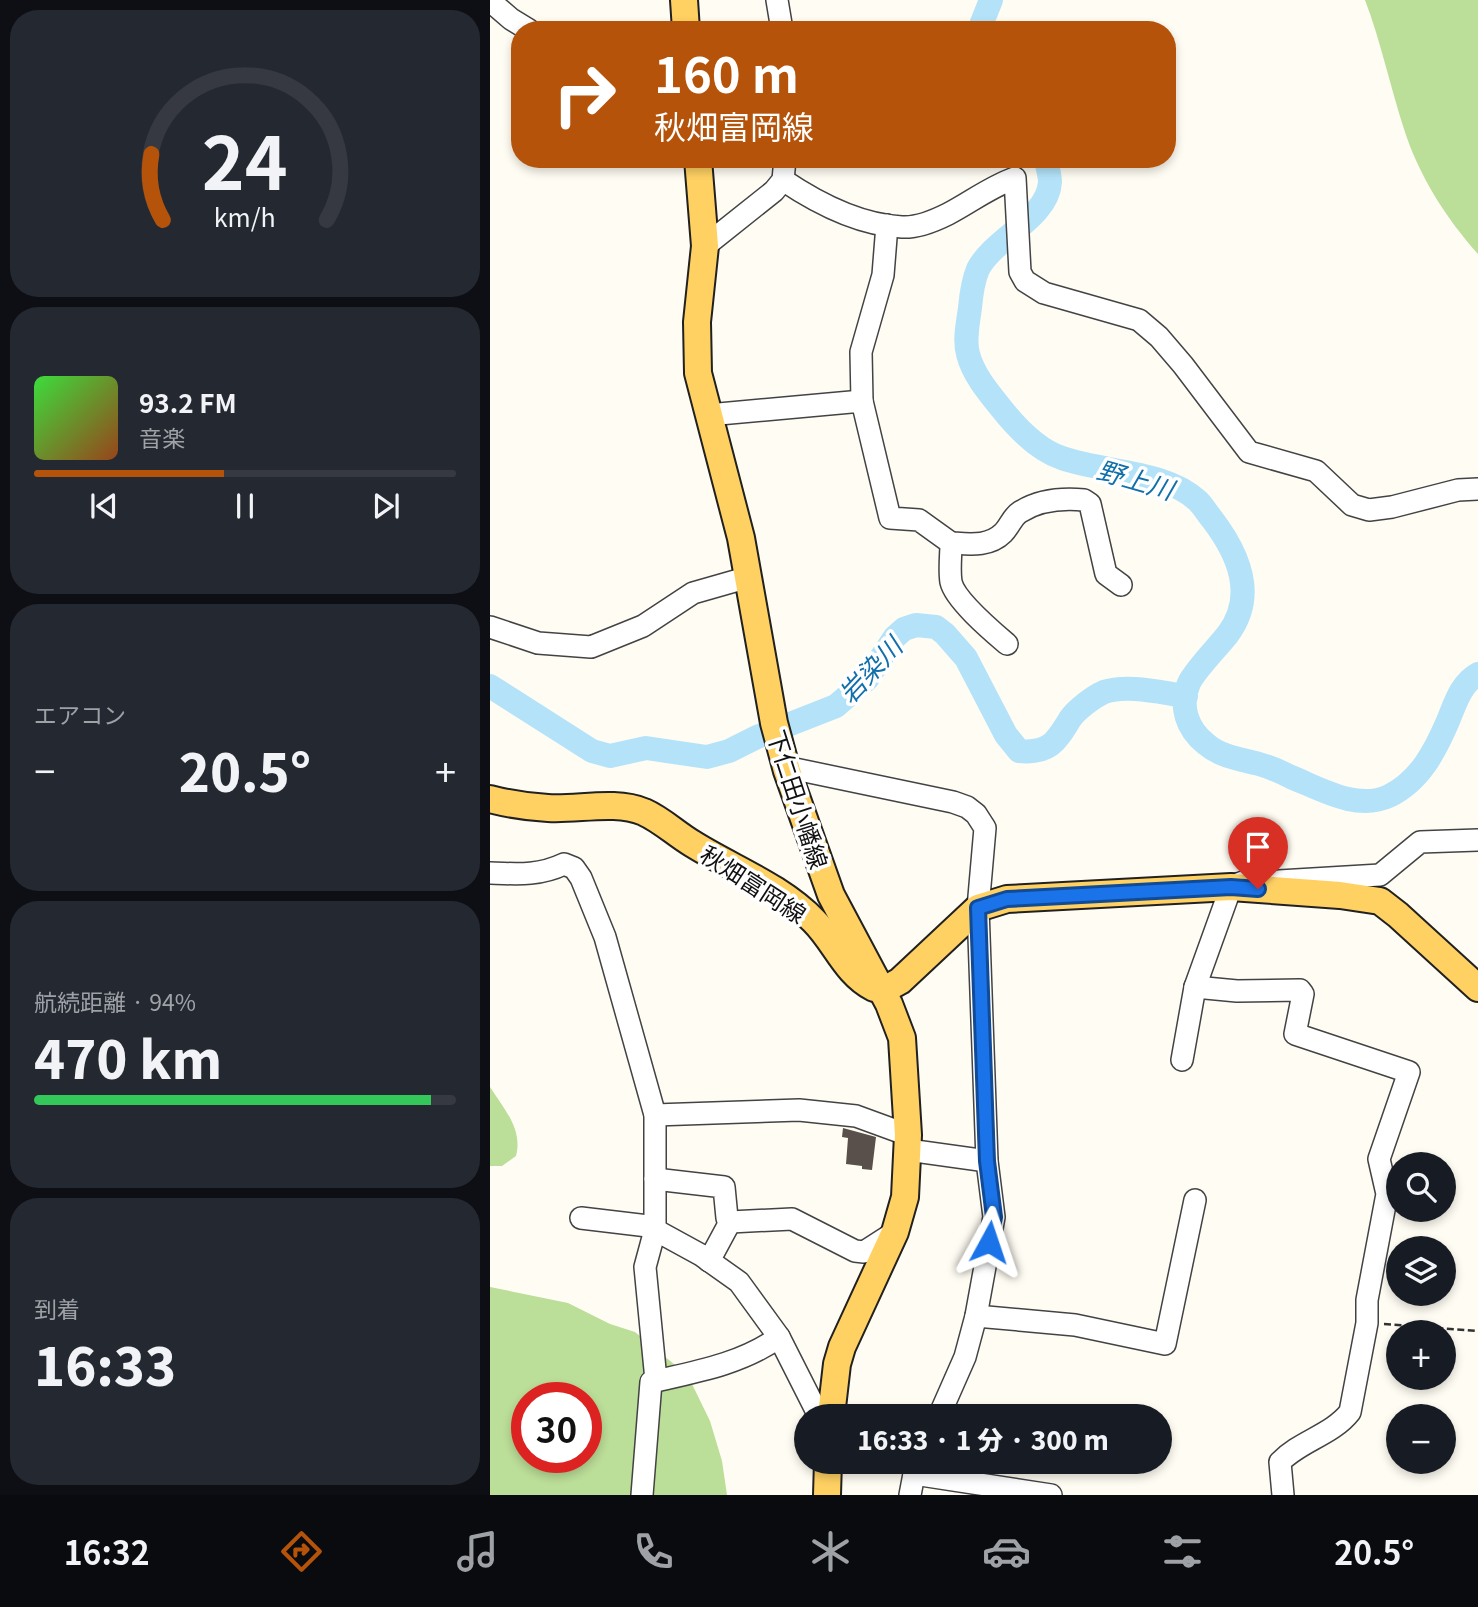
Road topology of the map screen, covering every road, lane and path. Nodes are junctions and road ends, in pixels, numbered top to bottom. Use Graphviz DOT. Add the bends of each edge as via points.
graph roads {
  1 [pos="684,0"];
  2 [pos="777,0"];
  3 [pos="490,1"];
  4 [pos="514,21"];
  5 [pos="686,21"];
  6 [pos="780,21"];
  7 [pos="699,168"];
  8 [pos="784,170"];
  9 [pos="887,225"];
  10 [pos="705,246"];
  11 [pos="862,401"];
  12 [pos="708,415"];
  13 [pos="1478,489"];
  14 [pos="951,543"];
  15 [pos="749,578"];
  16 [pos="1121,585"];
  17 [pos="490,627"];
  18 [pos="1007,644"];
  19 [pos="784,762"];
  20 [pos="490,799"];
  21 [pos="1478,840"];
  22 [pos="490,873"];
  23 [pos="1231,887"];
  24 [pos="978,908"];
  25 [pos="1195,987"];
  26 [pos="1478,988"];
  27 [pos="882,991"];
  28 [pos="1182,1060"];
  29 [pos="655,1115"];
  30 [pos="908,1143"];
  31 [pos="987,1161"];
  32 [pos="655,1179"];
  33 [pos="1195,1200"];
  34 [pos="581,1218"];
  35 [pos="730,1222"];
  36 [pos="655,1230"];
  37 [pos="895,1232"];
  38 [pos="709,1261"];
  39 [pos="976,1316"];
  40 [pos="1367,1323"];
  41 [pos="1478,1331"];
  42 [pos="779,1337"];
  43 [pos="656,1380"];
  44 [pos="813,1404"];
  45 [pos="832,1404"];
  46 [pos="944,1404"];
  47 [pos="828,1474"];
  48 [pos="915,1477"];
  49 [pos="642,1495"];
  50 [pos="827,1495"];
  51 [pos="1051,1495"];
  52 [pos="1283,1495"];
  1 -- 5 [label="main road"];
  2 -- 6 [label="street"];
  3 -- 4 [label="street"];
  7 -- 10 [label="main road, 下仁田小幡線"];
  8 -- 9 [label="street" via="801,192 837,210"];
  8 -- 10 [label="street" via="774,191"];
  9 -- 11 [label="street" via="883,275 861,352"];
  9 -- 13 [label="street" via="905,228 930,221 1015,178 1020,272 1025,281 1044,293 1139,320 1183,365 1249,453 1316,471 1352,505 1369,510"];
  10 -- 12 [label="main road, 下仁田小幡線" via="696,346"];
  11 -- 12 [label="street"];
  11 -- 14 [label="street" via="890,518 919,520"];
  12 -- 15 [label="main road, 下仁田小幡線"];
  14 -- 16 [label="street" via="974,545 992,540 1018,513 1044,501 1084,500 1090,504 1106,574"];
  14 -- 18 [label="street" via="955,592"];
  15 -- 17 [label="street" via="693,593 643,626 591,647 538,643"];
  15 -- 19 [label="main road, 下仁田小幡線"];
  19 -- 24 [label="street" via="795,769 967,807 985,828"];
  19 -- 27 [label="main road, 下仁田小幡線" via="831,895"];
  20 -- 27 [label="main road, 秋畑富岡線" via="513,805 627,807 643,812 790,900 815,922 847,967"];
  21 -- 23 [label="street" via="1420,842 1380,875"];
  22 -- 29 [label="street" via="548,872 564,864 581,878 605,937"];
  23 -- 24 [label="main road" via="1007,899"];
  23 -- 25 [label="street"];
  23 -- 26 [label="main road" via="1380,901"];
  24 -- 27 [label="main road" via="900,981"];
  24 -- 31 [label="street"];
  25 -- 28 [label="street"];
  25 -- 40 [label="street" via="1300,990 1295,1034 1409,1072 1379,1159 1387,1194 1367,1300"];
  27 -- 30 [label="main road, 下仁田小幡線" via="902,1038"];
  29 -- 30 [label="street" via="799,1110 856,1116"];
  29 -- 32 [label="street"];
  30 -- 31 [label="street"];
  30 -- 37 [label="main road, 下仁田小幡線" via="905,1197"];
  31 -- 39 [label="street" via="994,1217"];
  32 -- 35 [label="street" via="724,1187"];
  32 -- 36 [label="street"];
  33 -- 39 [label="street" via="1165,1344 1075,1325"];
  34 -- 36 [label="street"];
  35 -- 37 [label="street" via="792,1219 864,1252"];
  35 -- 38 [label="street"];
  36 -- 38 [label="street"];
  36 -- 43 [label="street" via="645,1267"];
  37 -- 45 [label="main road, 下仁田小幡線" via="842,1347"];
  38 -- 42 [label="street" via="739,1282"];
  39 -- 46 [label="street" via="965,1357"];
  40 -- 41 [label="path"];
  40 -- 52 [label="street" via="1350,1412 1342,1423 1280,1462"];
  42 -- 43 [label="street" via="714,1368"];
  42 -- 44 [label="street"];
  43 -- 49 [label="street" via="651,1382"];
  47 -- 50 [label="main road"];
  48 -- 51 [label="street"];
}
